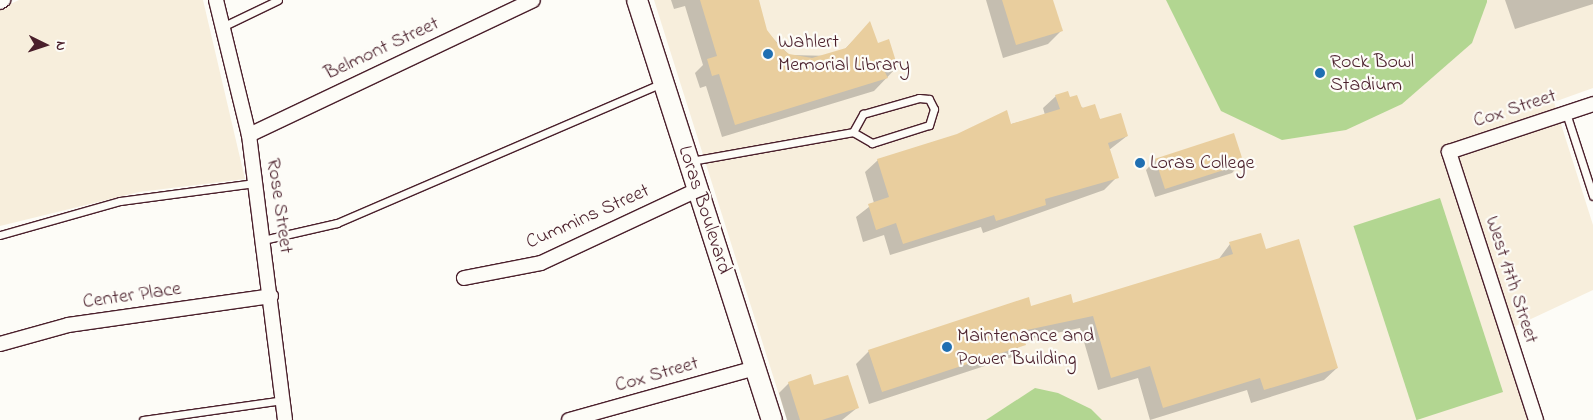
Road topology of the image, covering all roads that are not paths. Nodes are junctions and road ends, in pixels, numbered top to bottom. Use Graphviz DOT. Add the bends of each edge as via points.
graph roads {
  1 [pos="216,0"];
  2 [pos="278,0"];
  3 [pos="533,0"];
  4 [pos="637,0"];
  5 [pos="222,27"];
  6 [pos="663,82"];
  7 [pos="1593,104"];
  8 [pos="1566,113"];
  9 [pos="854,132"];
  10 [pos="249,135"];
  11 [pos="1449,152"];
  12 [pos="688,162"];
  13 [pos="255,183"];
  14 [pos="697,190"];
  15 [pos="1593,196"];
  16 [pos="0,236"];
  17 [pos="264,240"];
  18 [pos="464,278"];
  19 [pos="271,296"];
  20 [pos="0,344"];
  21 [pos="755,368"];
  22 [pos="283,400"];
  23 [pos="143,420"];
  24 [pos="285,420"];
  25 [pos="569,420"];
  26 [pos="772,420"];
  27 [pos="1536,420"];
  1 -- 5 [label="street, Rose Street"];
  2 -- 5 [label="lane"];
  3 -- 10 [label="street, Belmont Street"];
  4 -- 6 [label="main road, Loras Boulevard"];
  5 -- 10 [label="street, Rose Street"];
  6 -- 12 [label="main road, Loras Boulevard"];
  6 -- 17 [label="lane" via="337,223"];
  7 -- 8 [label="street, Cox Street"];
  8 -- 11 [label="street, Cox Street"];
  8 -- 15 [label="lane"];
  9 -- 9 [label="lane" via="863,114 919,98 929,99 934,109 929,126 872,143"];
  9 -- 12 [label="lane"];
  10 -- 13 [label="street, Rose Street"];
  11 -- 27 [label="street, West 17th Street"];
  12 -- 14 [label="main road, Loras Boulevard"];
  13 -- 16 [label="lane" via="120,202"];
  13 -- 17 [label="street, Rose Street"];
  14 -- 18 [label="street, Cummins Street" via="541,263"];
  14 -- 21 [label="main road, Loras Boulevard"];
  17 -- 19 [label="street, Rose Street"];
  19 -- 20 [label="street, Center Place" via="68,325"];
  19 -- 22 [label="street, Rose Street"];
  21 -- 25 [label="street, Cox Street"];
  21 -- 26 [label="main road, Loras Boulevard"];
  22 -- 23 [label="lane"];
  22 -- 24 [label="street, Rose Street"];
}
